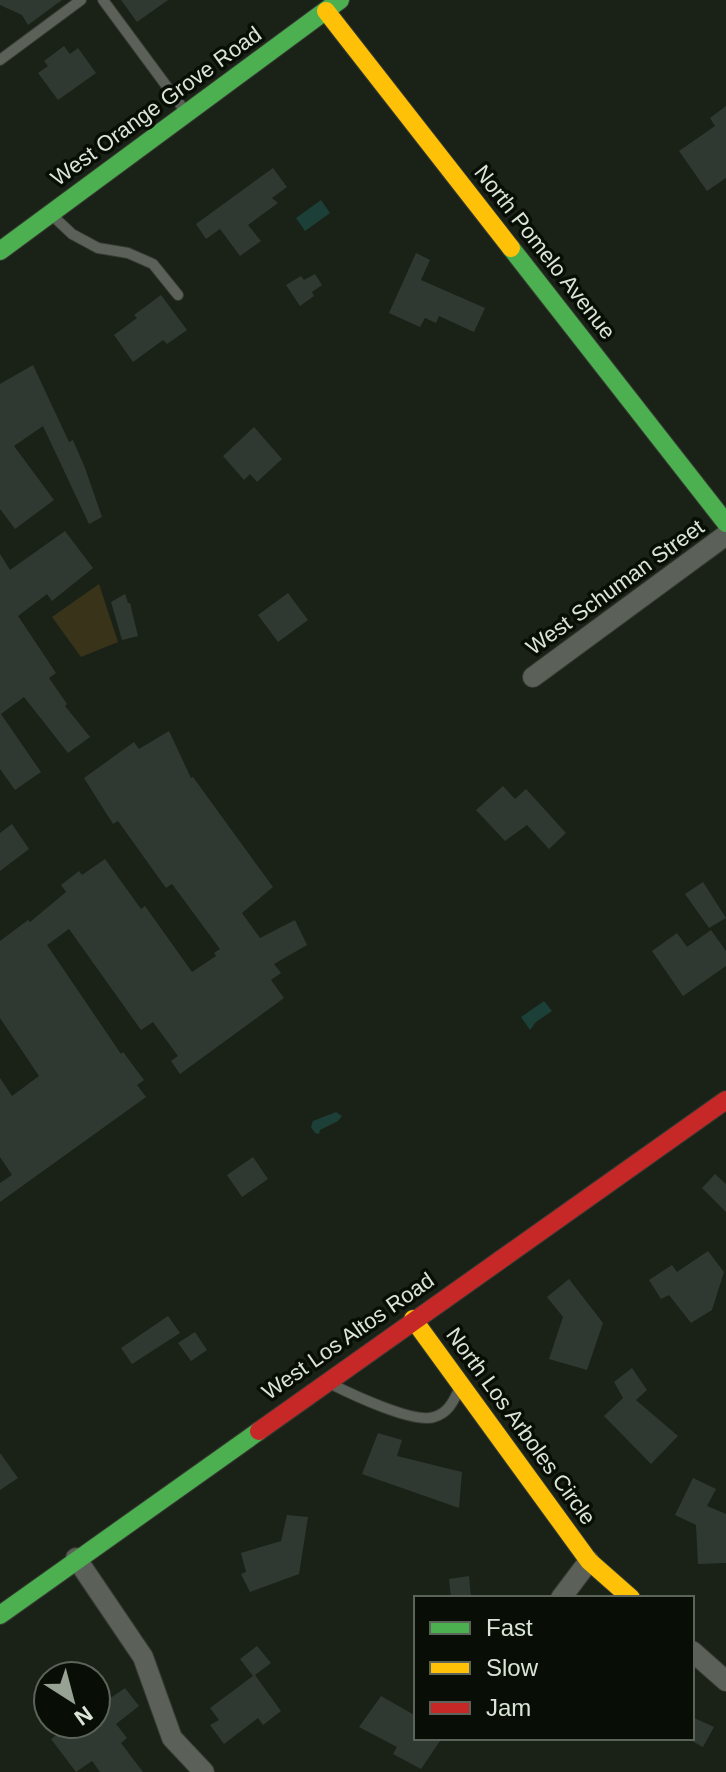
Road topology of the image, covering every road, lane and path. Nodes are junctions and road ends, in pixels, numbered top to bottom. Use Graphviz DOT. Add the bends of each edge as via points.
graph roads {
  1 [pos="81,0"];
  2 [pos="103,0"];
  3 [pos="333,5"];
  4 [pos="0,60"];
  5 [pos="187,114"];
  6 [pos="51,214"];
  7 [pos="0,251"];
  8 [pos="178,295"];
  9 [pos="726,523"];
  10 [pos="726,535"];
  11 [pos="533,677"];
  12 [pos="726,1100"];
  13 [pos="413,1319"];
  14 [pos="326,1382"];
  15 [pos="461,1386"];
  16 [pos="76,1558"];
  17 [pos="589,1561"];
  18 [pos="563,1596"];
  19 [pos="629,1596"];
  20 [pos="0,1615"];
  21 [pos="694,1653"];
  22 [pos="726,1681"];
  23 [pos="204,1772"];
  1 -- 4 [label="lane"];
  2 -- 5 [label="lane"];
  3 -- 5 [label="street, West Orange Grove Road"];
  3 -- 9 [label="street, North Pomelo Avenue"];
  5 -- 6 [label="street, West Orange Grove Road"];
  6 -- 7 [label="street, West Orange Grove Road"];
  6 -- 8 [label="lane" via="98,248 153,264"];
  10 -- 11 [label="street, West Schuman Street"];
  12 -- 13 [label="street, West Los Altos Road"];
  13 -- 14 [label="street, West Los Altos Road"];
  13 -- 15 [label="street, North Los Arboles Circle"];
  14 -- 15 [label="lane" via="367,1401 433,1418 451,1407"];
  14 -- 16 [label="street, West Los Altos Road"];
  15 -- 17 [label="street, North Los Arboles Circle"];
  16 -- 20 [label="street, West Los Altos Road"];
  16 -- 23 [label="street" via="143,1657 172,1738"];
  17 -- 18 [label="street, North Los Arboles Circle"];
  17 -- 19 [label="street, North Los Arboles Circle"];
  21 -- 22 [label="street"];
}
